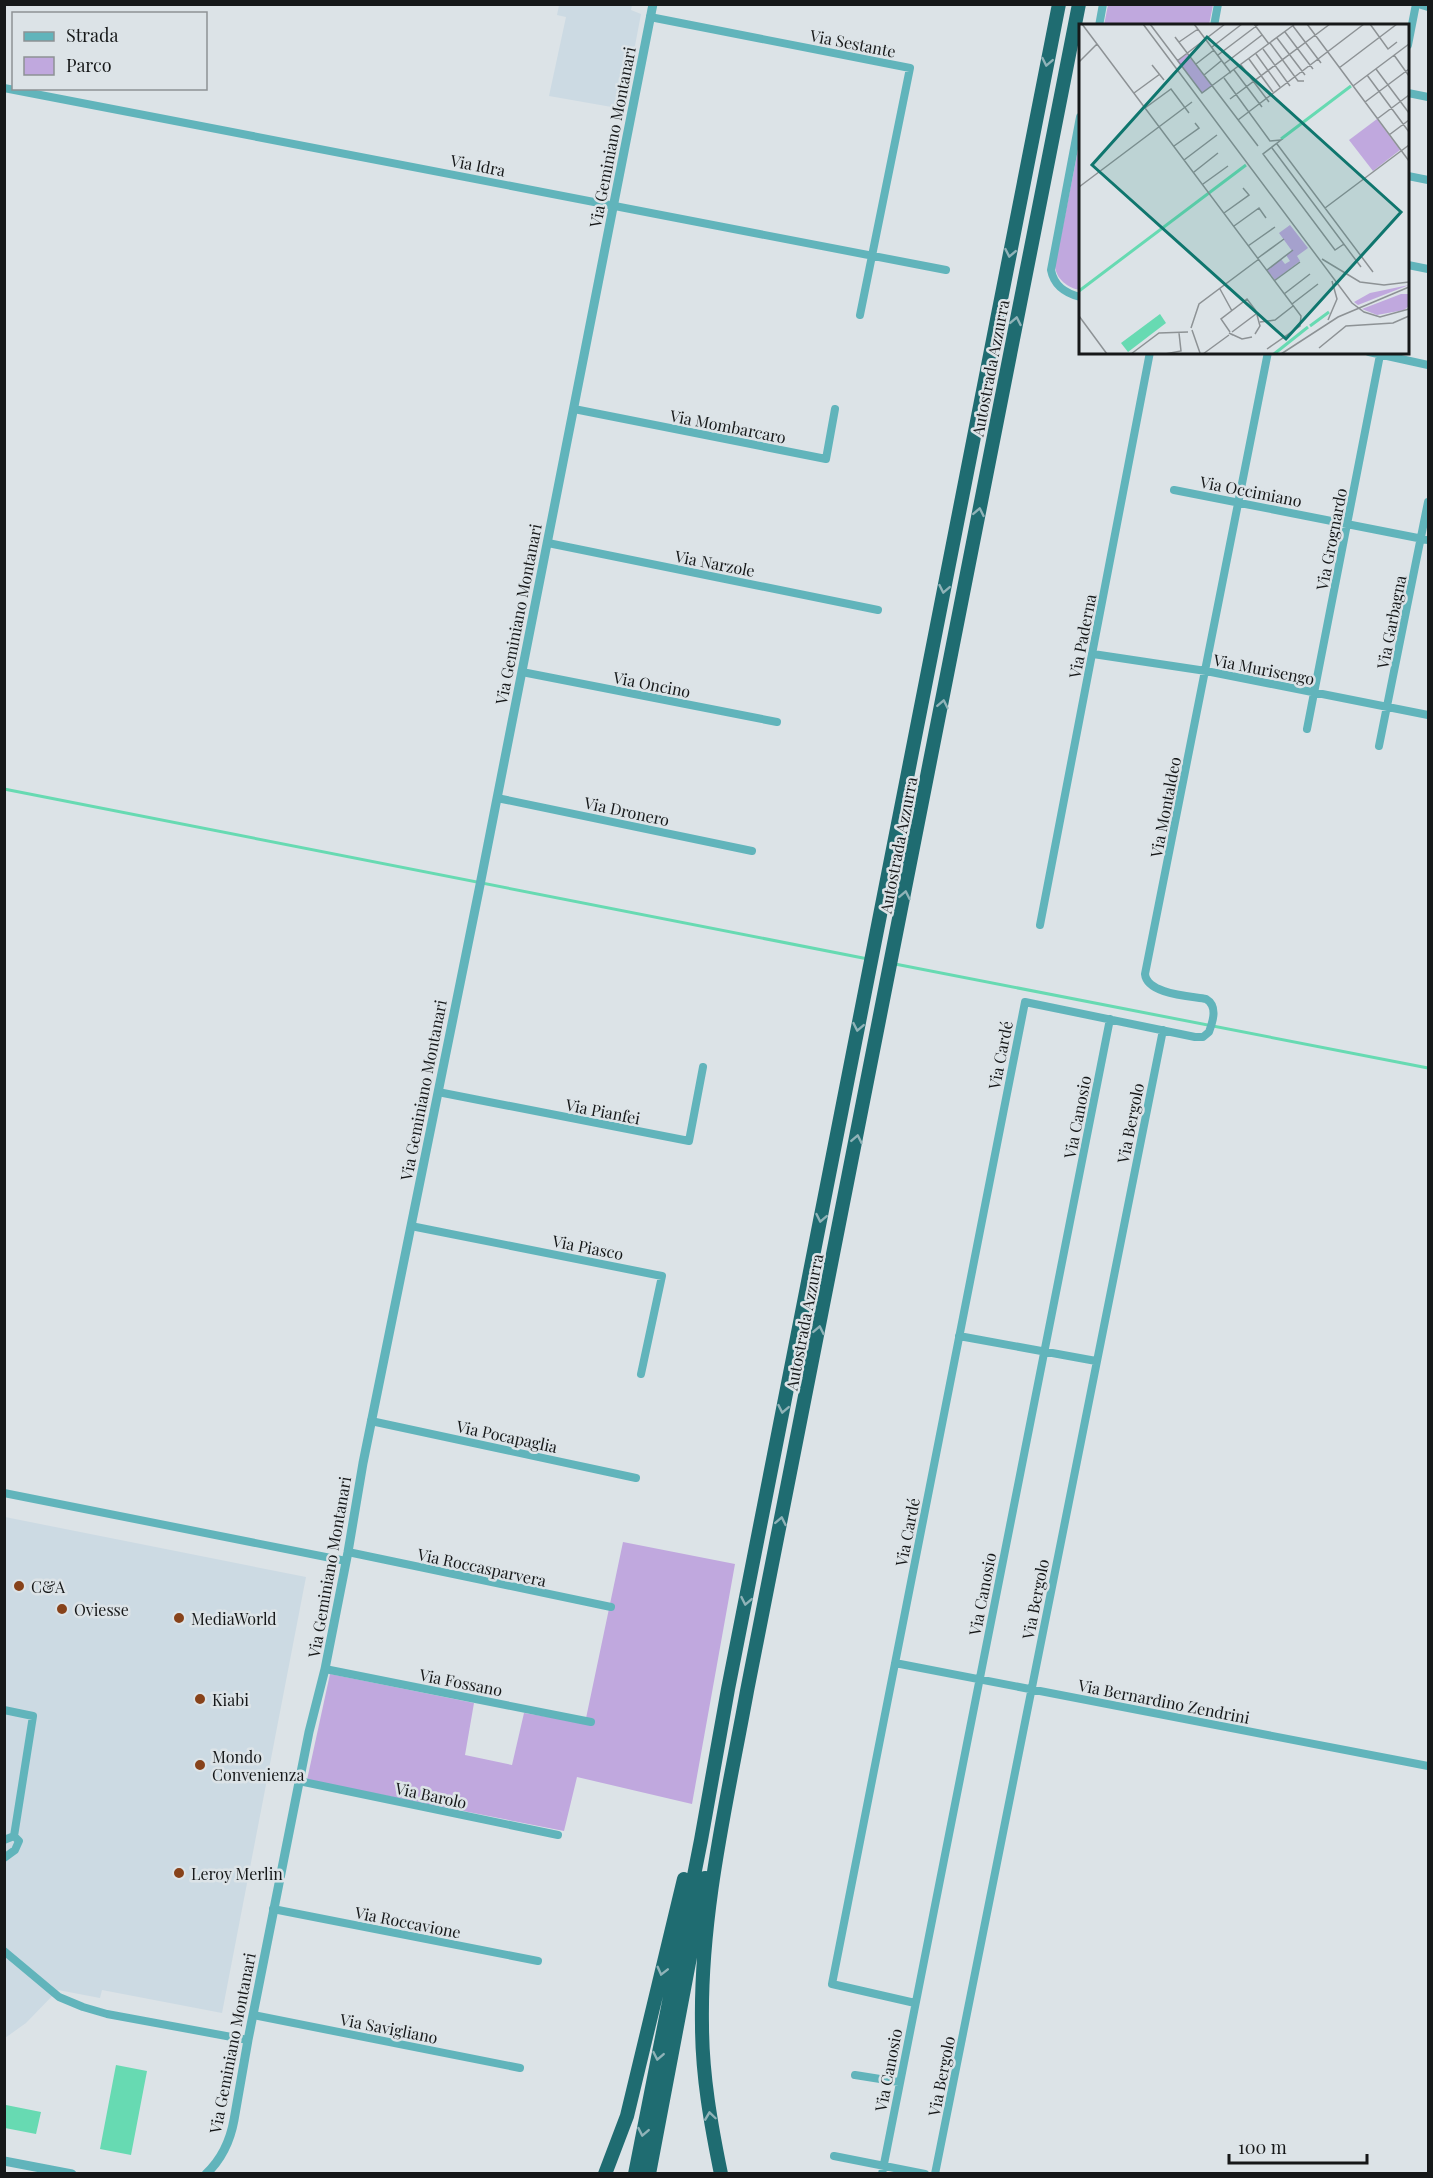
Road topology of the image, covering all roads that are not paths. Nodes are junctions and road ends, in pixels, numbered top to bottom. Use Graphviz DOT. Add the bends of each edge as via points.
graph roads {
  1 [pos="652,4"];
  2 [pos="1059,4"];
  3 [pos="1079,4"];
  4 [pos="1103,4"];
  5 [pos="1218,4"];
  6 [pos="1417,4"];
  7 [pos="1428,7"];
  8 [pos="650,18"];
  9 [pos="1099,24"];
  10 [pos="1214,24"];
  11 [pos="1409,37"];
  12 [pos="14,90"];
  13 [pos="1409,93"];
  14 [pos="1428,97"];
  15 [pos="1079,122"];
  16 [pos="1409,176"];
  17 [pos="1428,180"];
  18 [pos="614,205"];
  19 [pos="871,255"];
  20 [pos="1409,265"];
  21 [pos="1428,269"];
  22 [pos="946,270"];
  23 [pos="1079,297"];
  24 [pos="860,315"];
  25 [pos="1150,354"];
  26 [pos="1269,354"];
  27 [pos="1376,354"];
  28 [pos="1380,355"];
  29 [pos="1428,364"];
  30 [pos="574,409"];
  31 [pos="835,409"];
  32 [pos="1174,490"];
  33 [pos="1238,502"];
  34 [pos="1428,502"];
  35 [pos="1348,524"];
  36 [pos="1425,539"];
  37 [pos="548,543"];
  38 [pos="878,609"];
  39 [pos="1093,654"];
  40 [pos="1206,671"];
  41 [pos="522,672"];
  42 [pos="1315,693"];
  43 [pos="1387,707"];
  44 [pos="1428,715"];
  45 [pos="777,723"];
  46 [pos="1307,729"];
  47 [pos="1379,746"];
  48 [pos="497,798"];
  49 [pos="752,850"];
  50 [pos="1040,924"];
  51 [pos="1025,1002"];
  52 [pos="1110,1019"];
  53 [pos="1162,1030"];
  54 [pos="703,1067"];
  55 [pos="438,1092"];
  56 [pos="411,1226"];
  57 [pos="959,1336"];
  58 [pos="1045,1352"];
  59 [pos="1096,1361"];
  60 [pos="641,1374"];
  61 [pos="371,1421"];
  62 [pos="636,1478"];
  63 [pos="4,1493"];
  64 [pos="347,1557"];
  65 [pos="611,1607"];
  66 [pos="895,1663"];
  67 [pos="325,1669"];
  68 [pos="978,1680"];
  69 [pos="728,1689"];
  70 [pos="1030,1689"];
  71 [pos="747,1691"];
  72 [pos="4,1710"];
  73 [pos="591,1722"];
  74 [pos="1428,1766"];
  75 [pos="299,1781"];
  76 [pos="558,1835"];
  77 [pos="14,1836"];
  78 [pos="4,1840"];
  79 [pos="4,1858"];
  80 [pos="273,1909"];
  81 [pos="4,1951"];
  82 [pos="538,1961"];
  83 [pos="915,2003"];
  84 [pos="253,2015"];
  85 [pos="248,2040"];
  86 [pos="520,2068"];
  87 [pos="855,2075"];
  88 [pos="899,2082"];
  89 [pos="658,2092"];
  90 [pos="834,2156"];
  91 [pos="4,2161"];
  92 [pos="883,2170"];
  93 [pos="72,2174"];
  94 [pos="206,2174"];
  95 [pos="605,2174"];
  96 [pos="635,2174"];
  97 [pos="649,2174"];
  98 [pos="721,2174"];
  99 [pos="925,2174"];
  100 [pos="935,2174"];
  1 -- 8 [label="street, Via Geminiano Montanari"];
  2 -- 69 [label="highway, Autostrada Azzurra, one-way"];
  71 -- 3 [label="highway, Autostrada Azzurra, one-way"];
  4 -- 9 [label="street"];
  5 -- 10 [label="street"];
  6 -- 7 [label="street"];
  6 -- 11 [label="street"];
  8 -- 18 [label="street, Via Geminiano Montanari"];
  8 -- 19 [label="street, Via Sestante" via="910,68"];
  12 -- 18 [label="street, Via Idra"];
  13 -- 14 [label="street"];
  15 -- 23 [label="street" via="1051,270 1059,287"];
  16 -- 17 [label="street"];
  18 -- 19 [label="street, Via Idra"];
  18 -- 30 [label="street, Via Geminiano Montanari"];
  19 -- 22 [label="street, Via Idra"];
  19 -- 24 [label="street, Via Sestante"];
  20 -- 21 [label="street"];
  25 -- 39 [label="street, Via Paderna"];
  26 -- 33 [label="street, Via Montaldeo"];
  27 -- 28 [label="street"];
  28 -- 29 [label="street"];
  28 -- 35 [label="street, Via Grognardo"];
  30 -- 31 [label="street, Via Mombarcaro" via="826,459"];
  30 -- 37 [label="street, Via Geminiano Montanari"];
  32 -- 33 [label="street, Via Occimiano"];
  33 -- 35 [label="street, Via Occimiano"];
  33 -- 40 [label="street, Via Montaldeo"];
  34 -- 36 [label="street, Via Garbagna"];
  35 -- 36 [label="street, Via Occimiano"];
  35 -- 42 [label="street, Via Grognardo"];
  36 -- 43 [label="street, Via Garbagna"];
  37 -- 38 [label="street, Via Narzole"];
  37 -- 41 [label="street, Via Geminiano Montanari"];
  39 -- 40 [label="street, Via Murisengo"];
  39 -- 50 [label="street, Via Paderna"];
  40 -- 42 [label="street, Via Murisengo"];
  40 -- 53 [label="street, Via Montaldeo" via="1145,977 1158,990 1209,1001 1214,1007 1210,1029 1203,1037"];
  41 -- 45 [label="street, Via Oncino"];
  41 -- 48 [label="street, Via Geminiano Montanari"];
  42 -- 43 [label="street, Via Murisengo"];
  42 -- 46 [label="street, Via Grognardo"];
  43 -- 44 [label="street, Via Murisengo"];
  43 -- 47 [label="street, Via Garbagna"];
  48 -- 49 [label="street, Via Dronero"];
  48 -- 55 [label="street, Via Geminiano Montanari"];
  51 -- 52 [label="street, Via Montaldeo"];
  51 -- 57 [label="street, Via Cardé"];
  52 -- 53 [label="street, Via Montaldeo"];
  52 -- 58 [label="street, Via Canosio"];
  53 -- 59 [label="street, Via Bergolo"];
  54 -- 55 [label="street, Via Pianfei" via="689,1141"];
  55 -- 56 [label="street, Via Geminiano Montanari"];
  56 -- 60 [label="street, Via Piasco" via="662,1276"];
  56 -- 61 [label="street, Via Geminiano Montanari"];
  57 -- 58 [label="street"];
  57 -- 66 [label="street, Via Cardé"];
  58 -- 59 [label="street"];
  58 -- 68 [label="street, Via Canosio"];
  59 -- 70 [label="street, Via Bergolo"];
  61 -- 62 [label="street, Via Pocapaglia"];
  61 -- 64 [label="street, Via Geminiano Montanari"];
  63 -- 64 [label="street, Via Roccasparvera"];
  64 -- 65 [label="street, Via Roccasparvera"];
  64 -- 67 [label="street, Via Geminiano Montanari"];
  66 -- 68 [label="street, Via Bernardino Zendrini"];
  66 -- 83 [label="street, Via Cardé" via="832,1984"];
  67 -- 73 [label="street, Via Fossano"];
  67 -- 75 [label="street, Via Geminiano Montanari"];
  68 -- 70 [label="street, Via Bernardino Zendrini"];
  68 -- 83 [label="street, Via Canosio"];
  69 -- 89 [label="highway, one-way"];
  69 -- 95 [label="highway, one-way" via="627,2116"];
  70 -- 74 [label="street, Via Bernardino Zendrini"];
  70 -- 100 [label="street, Via Bergolo"];
  71 -- 89 [label="highway"];
  98 -- 71 [label="highway, one-way" via="706,2087 702,2025 704,1954"];
  72 -- 77 [label="street" via="33,1716"];
  75 -- 76 [label="street, Via Barolo"];
  75 -- 80 [label="street, Via Geminiano Montanari"];
  77 -- 78 [label="street"];
  77 -- 79 [label="street" via="19,1845"];
  80 -- 82 [label="street, Via Roccavione"];
  80 -- 84 [label="street, Via Geminiano Montanari"];
  81 -- 85 [label="street" via="60,1997 83,2007"];
  83 -- 88 [label="street, Via Canosio"];
  84 -- 85 [label="street, Via Geminiano Montanari"];
  84 -- 86 [label="street, Via Savigliano"];
  85 -- 94 [label="street, Via Geminiano Montanari" via="231,2137"];
  87 -- 88 [label="street"];
  88 -- 92 [label="street, Via Canosio"];
  89 -- 96 [label="highway, one-way"];
  89 -- 97 [label="highway"];
  90 -- 92 [label="street"];
  91 -- 93 [label="street"];
  92 -- 99 [label="street"];
}
